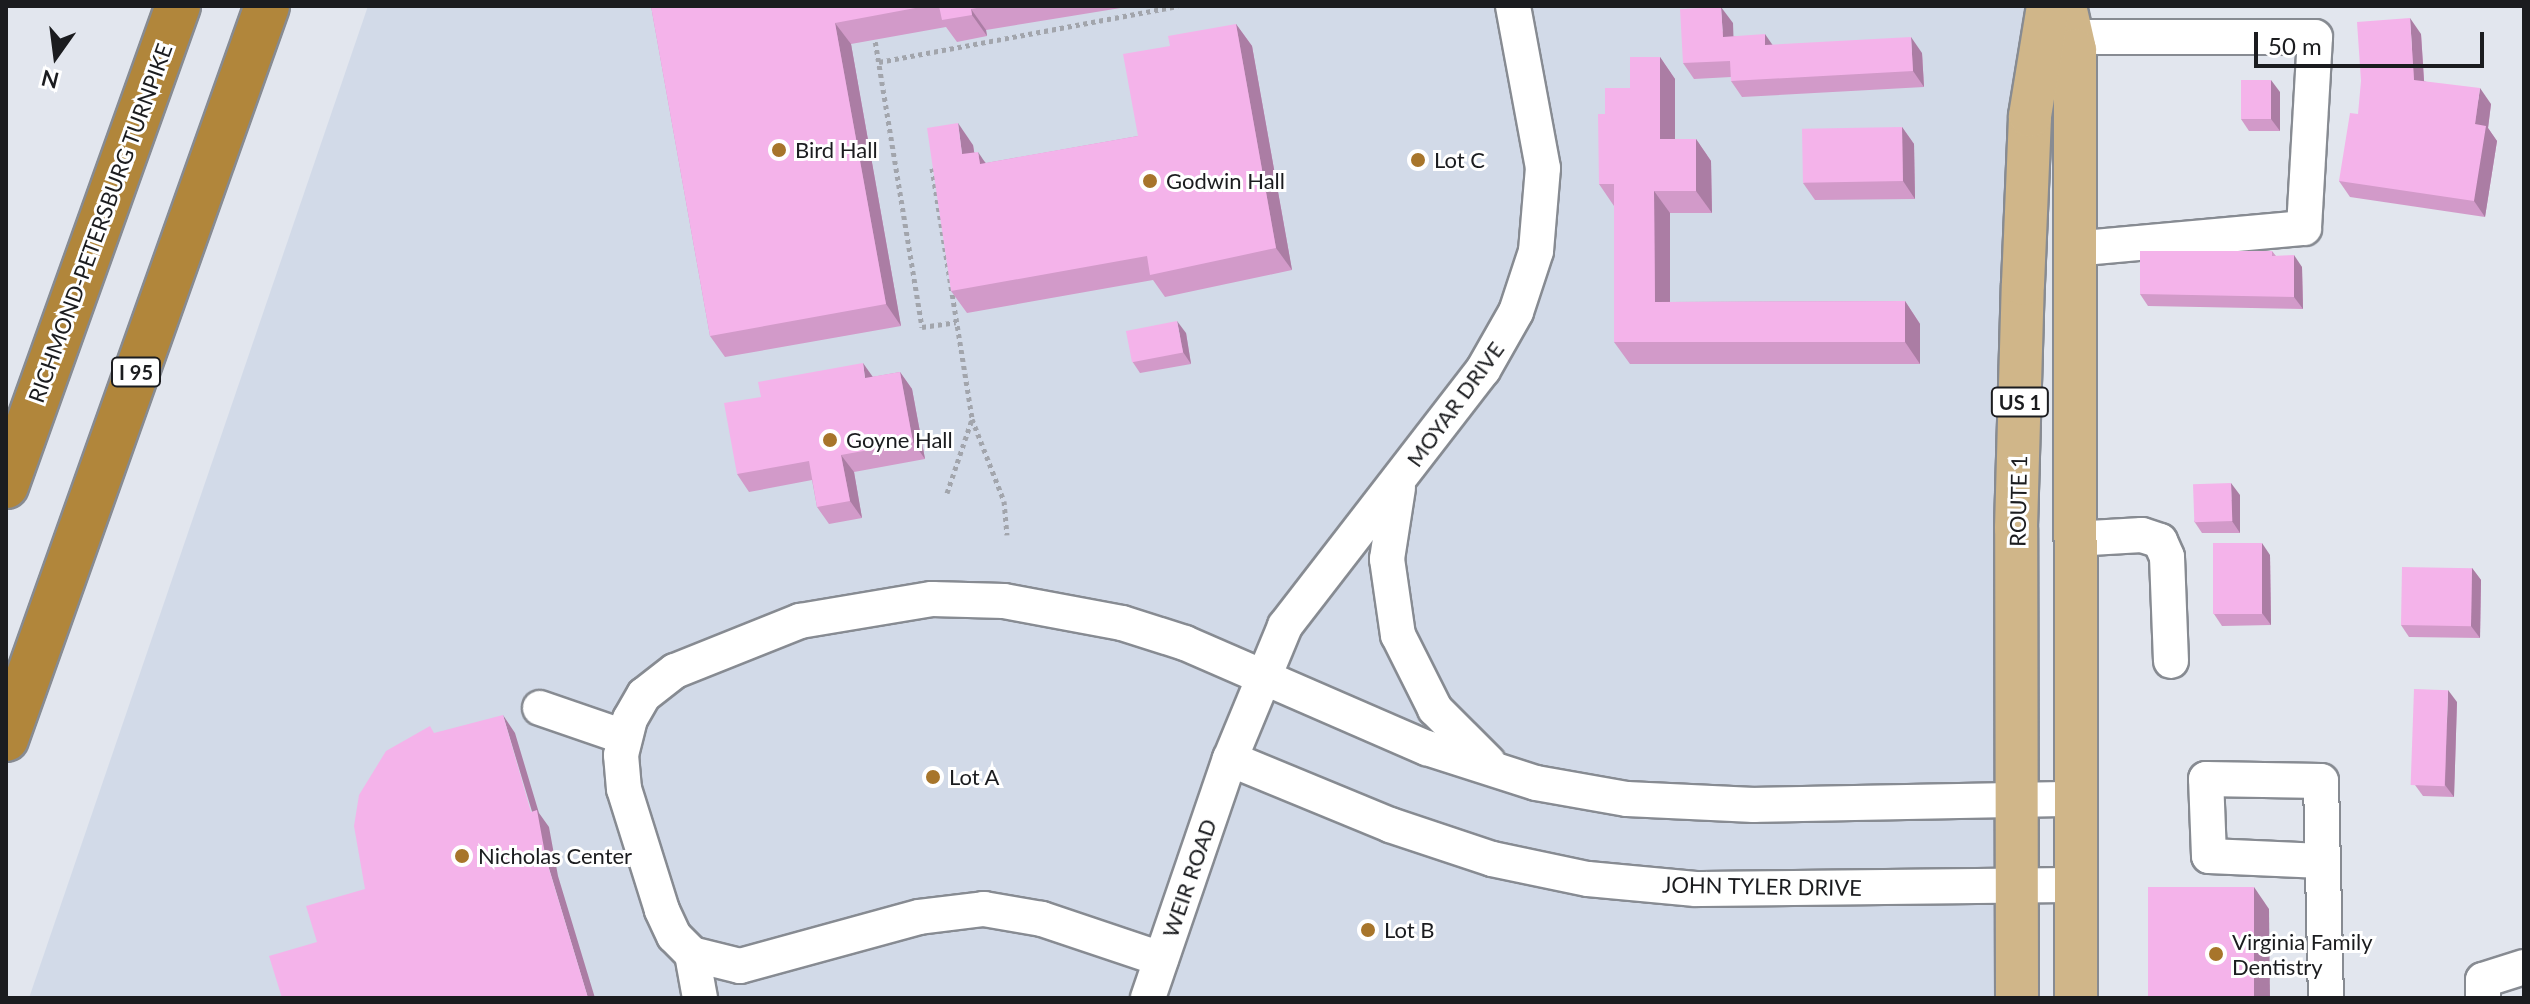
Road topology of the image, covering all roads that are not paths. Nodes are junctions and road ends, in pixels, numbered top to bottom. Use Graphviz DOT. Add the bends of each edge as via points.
graph roads {
  1 [pos="178,6"];
  2 [pos="267,6"];
  3 [pos="1513,6"];
  4 [pos="2063,16"];
  5 [pos="2281,22"];
  6 [pos="2073,249"];
  7 [pos="1399,482"];
  8 [pos="6,486"];
  9 [pos="2073,539"];
  10 [pos="2171,661"];
  11 [pos="1262,675"];
  12 [pos="540,708"];
  13 [pos="624,737"];
  14 [pos="6,739"];
  15 [pos="1230,759"];
  16 [pos="1501,772"];
  17 [pos="2016,799"];
  18 [pos="2073,799"];
  19 [pos="2322,861"];
  20 [pos="2016,884"];
  21 [pos="2074,885"];
  22 [pos="692,954"];
  23 [pos="1161,959"];
  24 [pos="2524,967"];
  25 [pos="700,998"];
  26 [pos="1148,998"];
  27 [pos="2017,998"];
  28 [pos="2076,998"];
  29 [pos="2326,998"];
  30 [pos="2483,998"];
  1 -- 8 [label="highway, RICHMOND-PETERSBURG TURNPIKE"];
  2 -- 14 [label="highway, I 95"];
  3 -- 7 [label="lane, MOYAR DRIVE" via="1543,168 1536,251 1501,345"];
  4 -- 5 [label="lane"];
  4 -- 6 [label="main road, US 1"];
  4 -- 17 [label="main road, ROUTE 1 / US 1" via="2030,116 2016,528"];
  5 -- 6 [label="lane" via="2315,37 2304,228"];
  6 -- 9 [label="main road, US 1"];
  7 -- 11 [label="lane, MOYAR DRIVE" via="1285,626"];
  7 -- 16 [label="lane" via="1388,536 1388,585 1406,660 1450,728"];
  9 -- 10 [label="lane" via="2142,535 2160,541 2167,557"];
  9 -- 18 [label="main road, US 1"];
  11 -- 13 [label="lane" via="1185,643 1062,609 932,599 826,615 730,646 675,671 644,695"];
  11 -- 15 [label="lane, MOYAR DRIVE"];
  11 -- 16 [label="lane" via="1427,748"];
  12 -- 13 [label="lane"];
  13 -- 22 [label="lane" via="624,789 662,910 674,936"];
  15 -- 20 [label="lane, JOHN TYLER DRIVE" via="1433,840 1492,859 1588,879 1696,889"];
  15 -- 23 [label="lane, WEIR ROAD"];
  16 -- 17 [label="lane" via="1627,799 1684,802"];
  17 -- 18 [label="lane"];
  17 -- 20 [label="main road, ROUTE 1 / US 1"];
  18 -- 21 [label="main road, US 1"];
  19 -- 29 [label="lane"];
  20 -- 21 [label="lane, JOHN TYLER DRIVE"];
  20 -- 27 [label="main road, ROUTE 1 / US 1"];
  21 -- 28 [label="main road, US 1"];
  22 -- 23 [label="lane" via="740,966 919,917 984,909 1042,919"];
  22 -- 25 [label="lane"];
  23 -- 26 [label="lane, WEIR ROAD"];
  24 -- 30 [label="lane" via="2483,980"];
}
